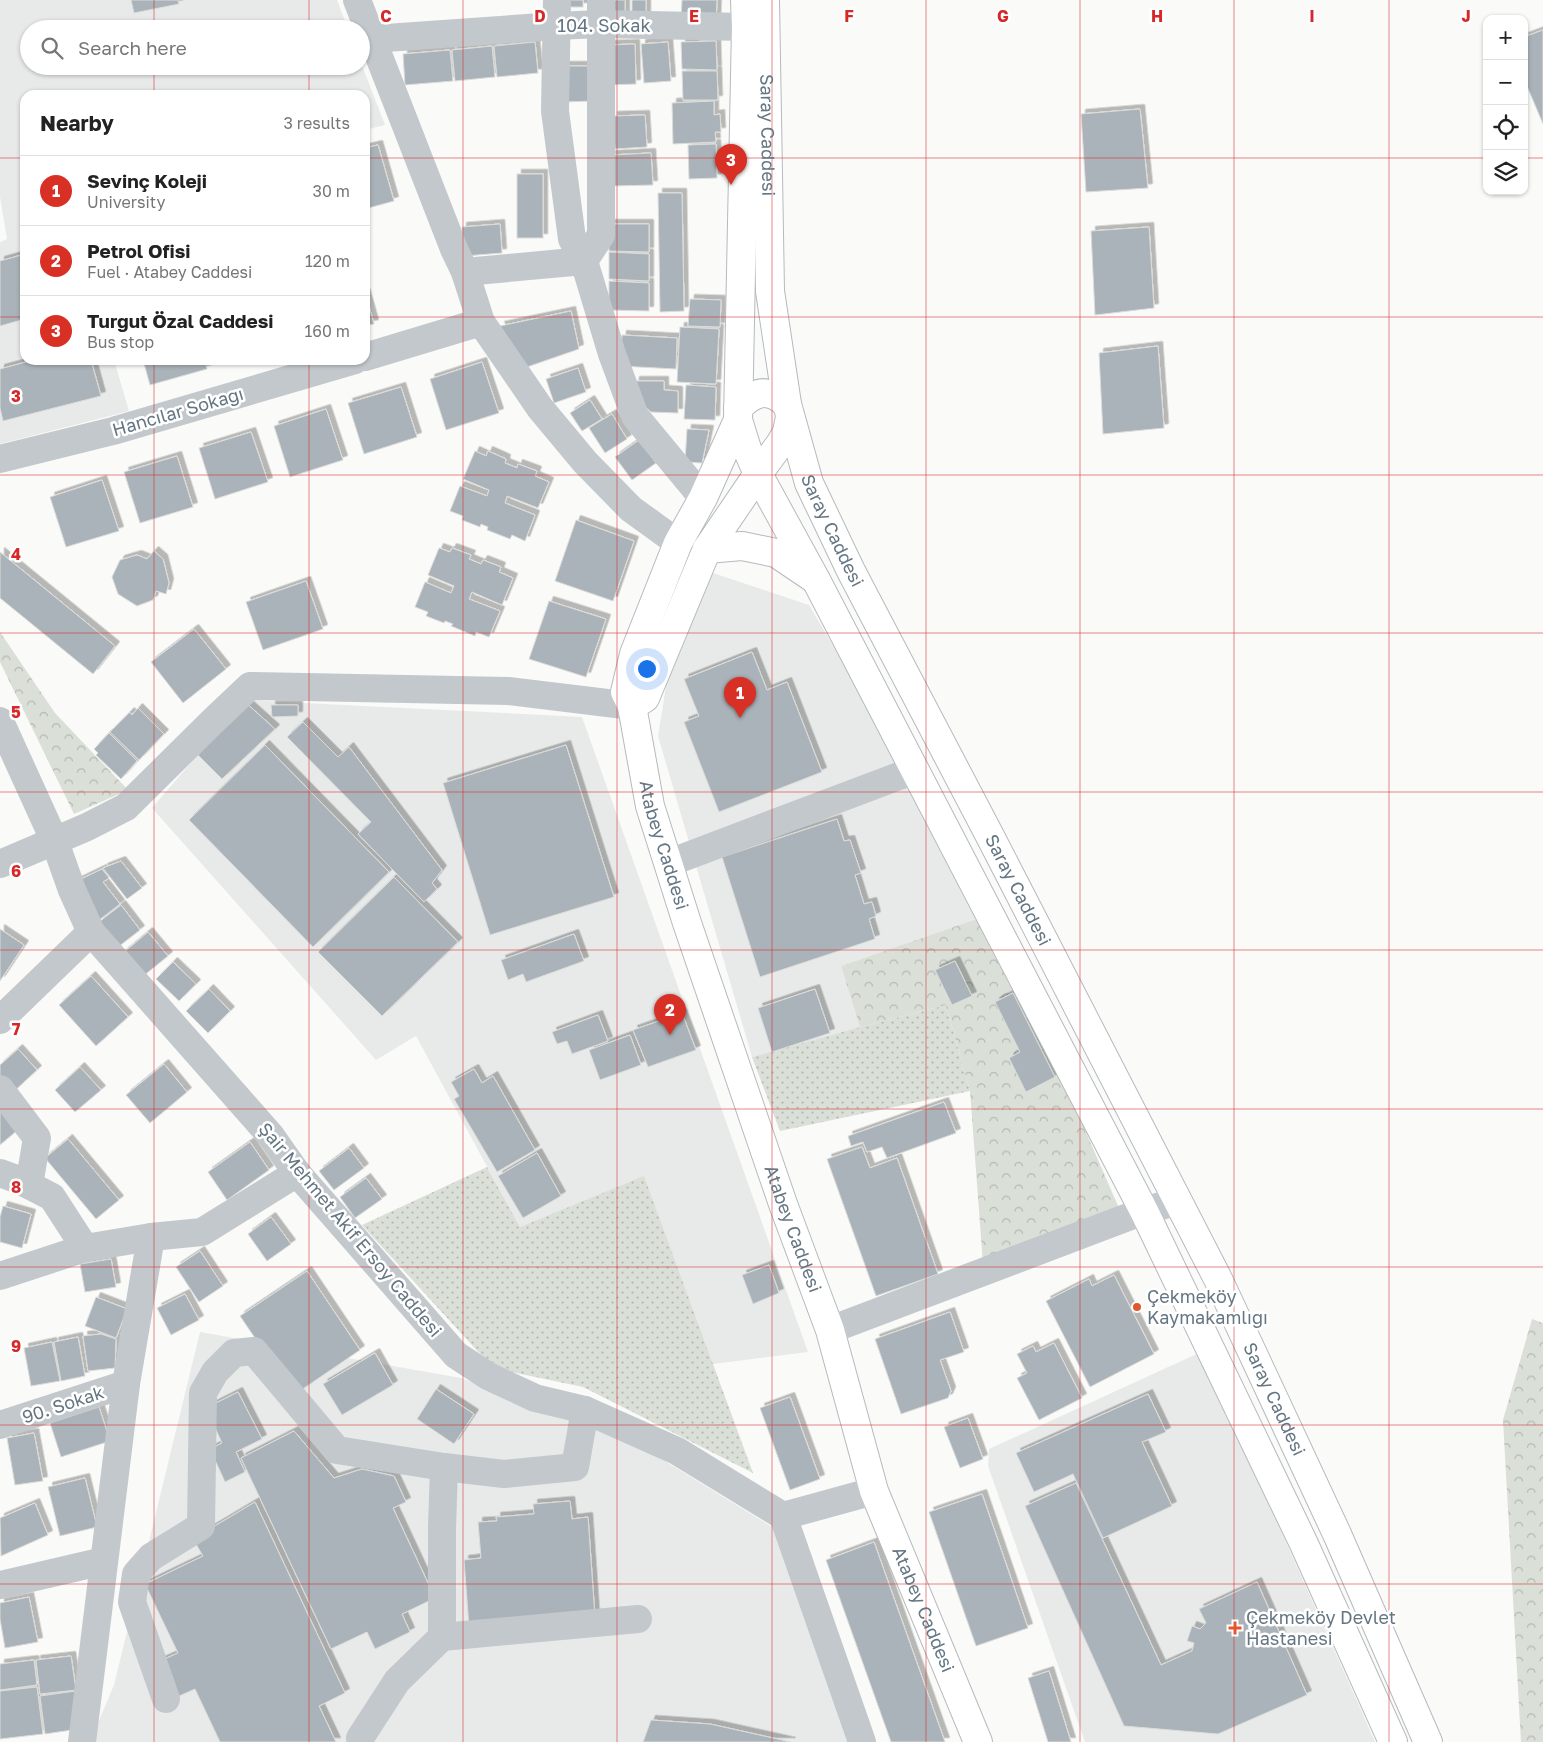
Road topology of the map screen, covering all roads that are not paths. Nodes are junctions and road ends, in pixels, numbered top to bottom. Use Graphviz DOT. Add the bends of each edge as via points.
graph roads {
  1 [pos="356,0"];
  2 [pos="745,0"];
  3 [pos="765,0"];
  4 [pos="600,12"];
  5 [pos="557,13"];
  6 [pos="364,20"];
  7 [pos="746,27"];
  8 [pos="370,34"];
  9 [pos="372,39"];
  10 [pos="584,261"];
  11 [pos="465,272"];
  12 [pos="481,322"];
  13 [pos="370,355"];
  14 [pos="338,365"];
  15 [pos="789,410"];
  16 [pos="739,420"];
  17 [pos="780,444"];
  18 [pos="0,459"];
  19 [pos="758,474"];
  20 [pos="703,498"];
  21 [pos="678,543"];
  22 [pos="707,550"];
  23 [pos="816,580"];
  24 [pos="632,706"];
  25 [pos="0,721"];
  26 [pos="915,770"];
  27 [pos="54,842"];
  28 [pos="669,863"];
  29 [pos="0,864"];
  30 [pos="91,932"];
  31 [pos="0,1020"];
  32 [pos="0,1089"];
  33 [pos="0,1173"];
  34 [pos="297,1173"];
  35 [pos="29,1185"];
  36 [pos="1178,1201"];
  37 [pos="1144,1211"];
  38 [pos="151,1237"];
  39 [pos="85,1248"];
  40 [pos="0,1276"];
  41 [pos="830,1330"];
  42 [pos="126,1384"];
  43 [pos="585,1410"];
  44 [pos="0,1425"];
  45 [pos="444,1467"];
  46 [pos="874,1491"];
  47 [pos="783,1516"];
  48 [pos="104,1561"];
  49 [pos="0,1585"];
  50 [pos="638,1619"];
  51 [pos="442,1637"];
  52 [pos="166,1699"];
  53 [pos="360,1738"];
  54 [pos="82,1742"];
  55 [pos="862,1742"];
  56 [pos="978,1742"];
  57 [pos="1393,1742"];
  58 [pos="1428,1742"];
  1 -- 6 [label="street"];
  2 -- 7 [label="main road, Saray Caddesi"];
  3 -- 15 [label="main road, Saray Caddesi" via="770,291"];
  4 -- 5 [label="street, 104. Sokak"];
  4 -- 7 [label="street, 104. Sokak"];
  4 -- 10 [label="street" via="601,235"];
  5 -- 9 [label="street, 104. Sokak"];
  5 -- 10 [label="street" via="555,111 572,239"];
  7 -- 16 [label="main road, Saray Caddesi"];
  8 -- 9 [label="street"];
  9 -- 11 [label="street"];
  10 -- 11 [label="street"];
  10 -- 20 [label="street" via="612,354 636,416"];
  11 -- 12 [label="street"];
  12 -- 13 [label="street"];
  12 -- 21 [label="street" via="540,408 586,462 632,509"];
  14 -- 18 [label="street, Hancılar Sokağı" via="113,431"];
  15 -- 16 [label="main road" via="778,396 763,392 748,398"];
  15 -- 17 [label="main road" via="787,432"];
  15 -- 36 [label="main road, Saray Caddesi" via="809,483 851,571"];
  16 -- 17 [label="main road" via="753,442 766,446"];
  16 -- 19 [label="main road, Saray Caddesi"];
  16 -- 20 [label="main road, Atabey Caddesi"];
  17 -- 19 [label="main road"];
  19 -- 22 [label="main road"];
  19 -- 23 [label="main road, Saray Caddesi"];
  20 -- 21 [label="main road, Atabey Caddesi"];
  21 -- 24 [label="main road, Atabey Caddesi" via="634,654 625,692"];
  22 -- 23 [label="main road" via="742,546 776,553"];
  22 -- 24 [label="main road" via="645,698"];
  23 -- 26 [label="main road, Saray Caddesi"];
  24 -- 27 [label="street" via="508,691 250,686 126,807"];
  24 -- 28 [label="main road, Atabey Caddesi" via="650,806"];
  25 -- 27 [label="street, Şair Mehmet Akif Ersoy Caddesi"];
  26 -- 28 [label="street"];
  26 -- 37 [label="main road, Saray Caddesi"];
  27 -- 29 [label="street"];
  27 -- 30 [label="street, Şair Mehmet Akif Ersoy Caddesi"];
  28 -- 41 [label="main road, Atabey Caddesi" via="686,923"];
  30 -- 31 [label="street"];
  30 -- 34 [label="street, Şair Mehmet Akif Ersoy Caddesi" via="271,1136"];
  32 -- 35 [label="street" via="37,1138"];
  33 -- 35 [label="street"];
  34 -- 38 [label="street" via="202,1232"];
  34 -- 43 [label="street, Şair Mehmet Akif Ersoy Caddesi" via="456,1356 488,1376 535,1398"];
  35 -- 39 [label="street" via="52,1197"];
  36 -- 37 [label="street"];
  36 -- 58 [label="main road, Saray Caddesi" via="1218,1279"];
  37 -- 41 [label="street"];
  37 -- 57 [label="main road, Saray Caddesi" via="1304,1544"];
  38 -- 39 [label="street"];
  38 -- 42 [label="street"];
  39 -- 40 [label="street"];
  41 -- 46 [label="main road, Atabey Caddesi"];
  42 -- 44 [label="street, 90. Sokak"];
  42 -- 48 [label="street"];
  43 -- 45 [label="street" via="575,1466 504,1474"];
  43 -- 47 [label="street, Şair Mehmet Akif Ersoy Caddesi" via="677,1451"];
  45 -- 51 [label="street"];
  45 -- 52 [label="street" via="337,1450 254,1351 234,1353 215,1372 203,1393 200,1526 151,1557 136,1574 132,1602"];
  46 -- 47 [label="street"];
  46 -- 56 [label="main road, Atabey Caddesi"];
  47 -- 55 [label="street"];
  48 -- 49 [label="street"];
  48 -- 54 [label="street"];
  50 -- 51 [label="street"];
  51 -- 53 [label="street" via="397,1681"];
}
